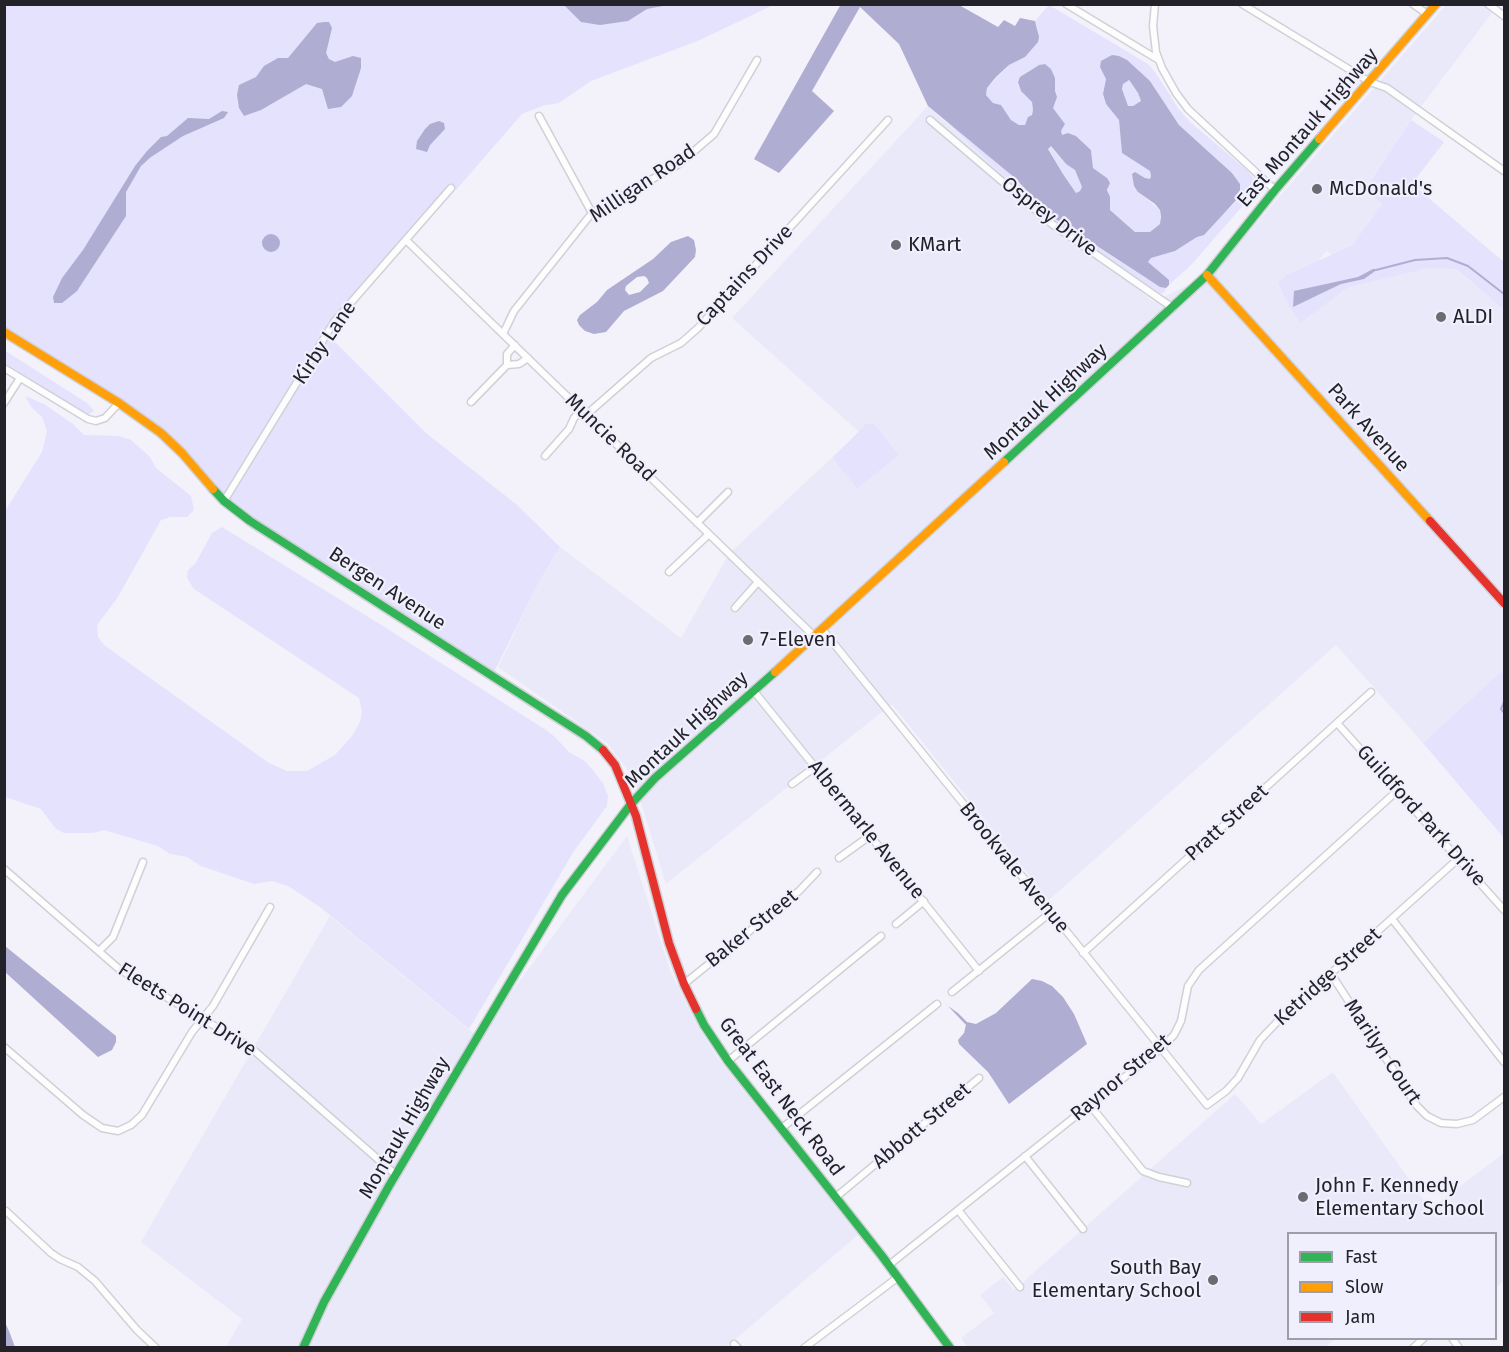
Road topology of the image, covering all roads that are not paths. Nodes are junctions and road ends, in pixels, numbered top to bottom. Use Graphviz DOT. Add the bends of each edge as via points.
graph roads {
  1 [pos="1066,4"];
  2 [pos="1155,4"];
  3 [pos="1242,4"];
  4 [pos="1413,4"];
  5 [pos="1436,4"];
  6 [pos="1488,4"];
  7 [pos="1427,14"];
  8 [pos="1504,16"];
  9 [pos="757,60"];
  10 [pos="1158,60"];
  11 [pos="1370,82"];
  12 [pos="539,116"];
  13 [pos="888,120"];
  14 [pos="930,120"];
  15 [pos="1504,171"];
  16 [pos="451,189"];
  17 [pos="1275,190"];
  18 [pos="592,213"];
  19 [pos="406,240"];
  20 [pos="1207,275"];
  21 [pos="1173,308"];
  22 [pos="4,332"];
  23 [pos="503,334"];
  24 [pos="515,345"];
  25 [pos="528,358"];
  26 [pos="507,365"];
  27 [pos="4,368"];
  28 [pos="20,378"];
  29 [pos="471,402"];
  30 [pos="4,403"];
  31 [pos="119,403"];
  32 [pos="584,412"];
  33 [pos="545,456"];
  34 [pos="728,492"];
  35 [pos="224,501"];
  36 [pos="697,523"];
  37 [pos="709,534"];
  38 [pos="669,572"];
  39 [pos="758,582"];
  40 [pos="1504,603"];
  41 [pos="735,608"];
  42 [pos="822,629"];
  43 [pos="814,636"];
  44 [pos="753,690"];
  45 [pos="1371,692"];
  46 [pos="1337,723"];
  47 [pos="815,767"];
  48 [pos="792,784"];
  49 [pos="1397,790"];
  50 [pos="632,804"];
  51 [pos="870,835"];
  52 [pos="839,858"];
  53 [pos="1460,858"];
  54 [pos="143,862"];
  55 [pos="4,869"];
  56 [pos="817,872"];
  57 [pos="924,901"];
  58 [pos="270,907"];
  59 [pos="1504,910"];
  60 [pos="1050,913"];
  61 [pos="1392,919"];
  62 [pos="896,924"];
  63 [pos="881,936"];
  64 [pos="99,951"];
  65 [pos="1083,953"];
  66 [pos="979,971"];
  67 [pos="1331,974"];
  68 [pos="684,984"];
  69 [pos="952,992"];
  70 [pos="938,1004"];
  71 [pos="203,1019"];
  72 [pos="4,1047"];
  73 [pos="1161,1048"];
  74 [pos="728,1061"];
  75 [pos="1504,1062"];
  76 [pos="980,1078"];
  77 [pos="1504,1097"];
  78 [pos="1090,1105"];
  79 [pos="1207,1105"];
  80 [pos="782,1128"];
  81 [pos="1025,1156"];
  82 [pos="396,1174"];
  83 [pos="1187,1183"];
  84 [pos="836,1197"];
  85 [pos="6,1210"];
  86 [pos="958,1210"];
  87 [pos="1083,1229"];
  88 [pos="889,1265"];
  89 [pos="897,1278"];
  90 [pos="1020,1287"];
  91 [pos="156,1347"];
  92 [pos="303,1347"];
  93 [pos="804,1347"];
  94 [pos="950,1347"];
  1 -- 10 [label="street"];
  2 -- 10 [label="street" via="1153,36"];
  3 -- 11 [label="street"];
  4 -- 7 [label="street"];
  5 -- 7 [label="main road, East Montauk Highway"];
  6 -- 8 [label="street"];
  7 -- 11 [label="main road, East Montauk Highway"];
  9 -- 18 [label="street, Milligan Road" via="714,134 679,164"];
  10 -- 17 [label="street" via="1188,109"];
  11 -- 15 [label="street" via="1387,88"];
  11 -- 17 [label="main road, East Montauk Highway"];
  12 -- 18 [label="street"];
  13 -- 32 [label="street, Captains Drive" via="698,328 681,343 651,358"];
  14 -- 21 [label="street, Osprey Drive" via="1052,224"];
  16 -- 19 [label="street, Kirby Lane"];
  17 -- 20 [label="main road, East Montauk Highway"];
  18 -- 23 [label="street, Milligan Road" via="514,311"];
  19 -- 23 [label="street, Muncie Road"];
  19 -- 35 [label="street, Kirby Lane" via="334,322"];
  20 -- 21 [label="main road, Montauk Highway"];
  20 -- 40 [label="main road, Park Avenue"];
  21 -- 42 [label="main road, Montauk Highway"];
  22 -- 31 [label="main road, Bergen Avenue"];
  23 -- 24 [label="street, Muncie Road"];
  24 -- 25 [label="street, Muncie Road"];
  24 -- 26 [label="street" via="507,354"];
  25 -- 26 [label="street"];
  25 -- 32 [label="street, Muncie Road"];
  26 -- 29 [label="street"];
  27 -- 28 [label="street"];
  28 -- 30 [label="street"];
  28 -- 31 [label="street" via="96,422"];
  31 -- 35 [label="main road, Bergen Avenue" via="161,433"];
  32 -- 33 [label="street, Captains Drive" via="574,418"];
  32 -- 36 [label="street, Muncie Road"];
  34 -- 36 [label="street"];
  35 -- 50 [label="main road, Bergen Avenue" via="586,736 615,765"];
  36 -- 37 [label="street, Muncie Road"];
  37 -- 38 [label="street"];
  37 -- 39 [label="street, Muncie Road"];
  39 -- 41 [label="street"];
  39 -- 43 [label="street, Muncie Road"];
  42 -- 43 [label="main road, Montauk Highway"];
  42 -- 60 [label="street, Brookvale Avenue"];
  43 -- 44 [label="main road, Montauk Highway"];
  44 -- 47 [label="street, Albermarle Avenue"];
  44 -- 50 [label="main road, Montauk Highway" via="655,778"];
  45 -- 46 [label="street, Pratt Street"];
  46 -- 49 [label="street, Guildford Park Drive"];
  46 -- 65 [label="street, Pratt Street"];
  47 -- 48 [label="street"];
  47 -- 51 [label="street, Albermarle Avenue"];
  49 -- 53 [label="street, Guildford Park Drive"];
  49 -- 73 [label="street, Raynor Street" via="1199,970 1188,986 1181,1021"];
  50 -- 68 [label="main road, Great East Neck Road" via="669,943"];
  50 -- 82 [label="main road, Montauk Highway" via="562,895"];
  51 -- 52 [label="street"];
  51 -- 57 [label="street, Albermarle Avenue"];
  53 -- 59 [label="street, Guildford Park Drive"];
  53 -- 61 [label="street, Ketridge Street"];
  54 -- 64 [label="street" via="113,937"];
  55 -- 64 [label="street, Fleets Point Drive"];
  56 -- 68 [label="street, Baker Street"];
  57 -- 62 [label="street"];
  57 -- 66 [label="street, Albermarle Avenue"];
  58 -- 71 [label="street"];
  60 -- 65 [label="street, Brookvale Avenue"];
  60 -- 66 [label="street"];
  61 -- 67 [label="street, Ketridge Street"];
  61 -- 75 [label="street"];
  63 -- 74 [label="street"];
  64 -- 71 [label="street, Fleets Point Drive" via="120,969"];
  65 -- 73 [label="street, Brookvale Avenue"];
  66 -- 69 [label="street"];
  67 -- 77 [label="street, Marilyn Court" via="1427,1116 1441,1123 1457,1124 1473,1120"];
  67 -- 79 [label="street, Ketridge Street" via="1265,1034 1238,1078"];
  68 -- 74 [label="main road, Great East Neck Road"];
  70 -- 80 [label="street"];
  71 -- 72 [label="street" via="142,1115 118,1131 102,1128 83,1115"];
  71 -- 82 [label="street, Fleets Point Drive" via="250,1047"];
  73 -- 78 [label="street, Raynor Street"];
  73 -- 79 [label="street, Brookvale Avenue"];
  74 -- 80 [label="main road, Great East Neck Road"];
  76 -- 84 [label="street, Abbott Street"];
  78 -- 81 [label="street, Raynor Street"];
  78 -- 83 [label="street" via="1143,1171"];
  80 -- 84 [label="main road, Great East Neck Road"];
  81 -- 86 [label="street, Raynor Street"];
  81 -- 87 [label="street"];
  82 -- 92 [label="main road, Montauk Highway"];
  84 -- 88 [label="main road, Great East Neck Road"];
  85 -- 91 [label="street" via="51,1253 95,1281"];
  86 -- 88 [label="street, Raynor Street"];
  86 -- 90 [label="street"];
  88 -- 89 [label="main road, Great East Neck Road"];
  89 -- 93 [label="street"];
  89 -- 94 [label="main road, Great East Neck Road"];
}
